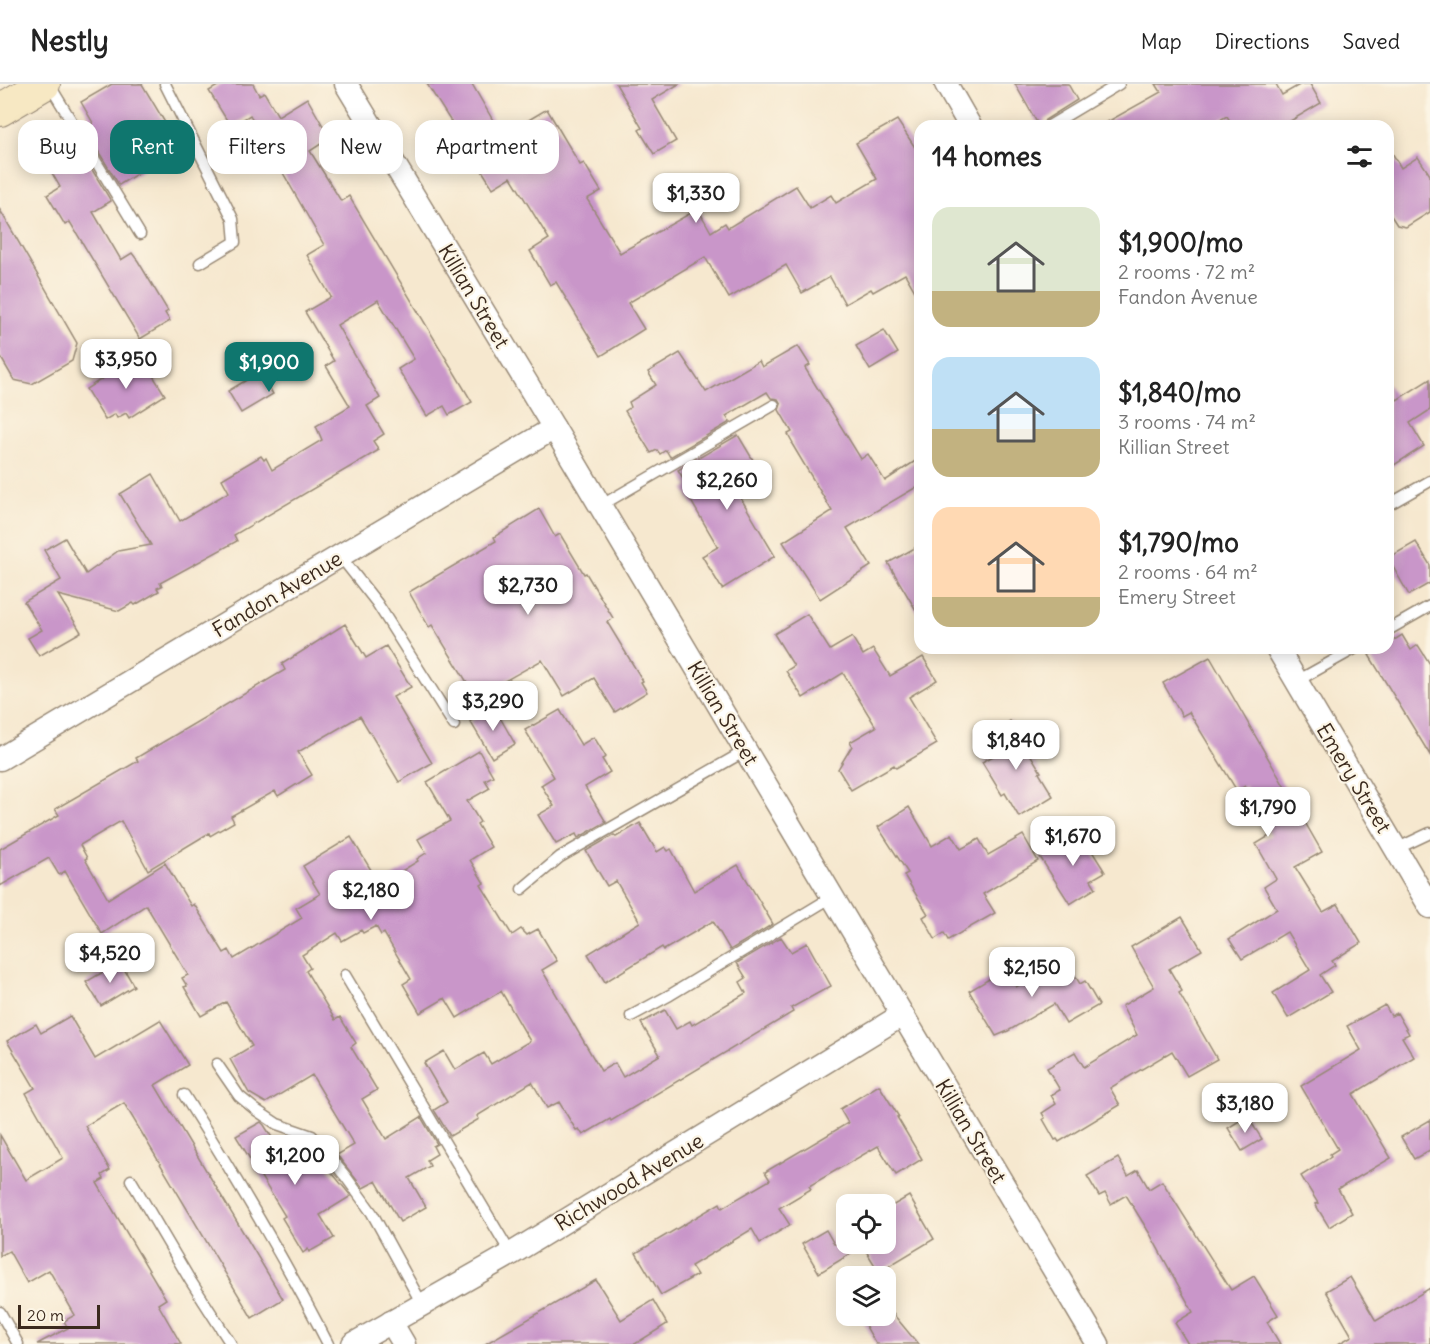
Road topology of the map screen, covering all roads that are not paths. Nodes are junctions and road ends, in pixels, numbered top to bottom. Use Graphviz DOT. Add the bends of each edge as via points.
graph roads {
  1 [pos="44,84"];
  2 [pos="49,84"];
  3 [pos="165,84"];
  4 [pos="346,84"];
  5 [pos="946,84"];
  6 [pos="1119,84"];
  7 [pos="0,110"];
  8 [pos="967,120"];
  9 [pos="1059,120"];
  10 [pos="140,234"];
  11 [pos="200,263"];
  12 [pos="774,405"];
  13 [pos="554,428"];
  14 [pos="1430,481"];
  15 [pos="1394,502"];
  16 [pos="600,506"];
  17 [pos="340,556"];
  18 [pos="1430,606"];
  19 [pos="1394,627"];
  20 [pos="1281,654"];
  21 [pos="1345,654"];
  22 [pos="1297,681"];
  23 [pos="454,725"];
  24 [pos="745,751"];
  25 [pos="0,759"];
  26 [pos="1430,833"];
  27 [pos="1396,849"];
  28 [pos="522,889"];
  29 [pos="832,897"];
  30 [pos="1430,907"];
  31 [pos="345,975"];
  32 [pos="902,1015"];
  33 [pos="631,1016"];
  34 [pos="217,1064"];
  35 [pos="184,1095"];
  36 [pos="131,1180"];
  37 [pos="511,1254"];
  38 [pos="422,1304"];
  39 [pos="0,1312"];
  40 [pos="391,1322"];
  41 [pos="18,1344"];
  42 [pos="231,1344"];
  43 [pos="328,1344"];
  44 [pos="353,1344"];
  45 [pos="404,1344"];
  46 [pos="1098,1344"];
  1 -- 7 [label="main road"];
  2 -- 10 [label="lane"];
  3 -- 11 [label="lane" via="233,219 235,243"];
  4 -- 13 [label="street, Killian Street"];
  5 -- 8 [label="street"];
  6 -- 9 [label="lane"];
  12 -- 16 [label="lane"];
  13 -- 16 [label="street, Killian Street"];
  13 -- 17 [label="street, Fandon Avenue"];
  14 -- 15 [label="lane"];
  16 -- 24 [label="street, Killian Street"];
  17 -- 23 [label="lane" via="377,603"];
  17 -- 25 [label="street, Fandon Avenue"];
  18 -- 19 [label="lane"];
  20 -- 22 [label="street, Emery Street"];
  21 -- 22 [label="lane"];
  22 -- 27 [label="street, Emery Street"];
  24 -- 28 [label="lane" via="560,857"];
  24 -- 29 [label="street, Killian Street"];
  26 -- 27 [label="lane"];
  27 -- 30 [label="street, Emery Street"];
  29 -- 32 [label="street, Killian Street"];
  29 -- 33 [label="lane"];
  31 -- 37 [label="lane"];
  32 -- 37 [label="street, Richwood Avenue"];
  32 -- 46 [label="street, Killian Street"];
  34 -- 38 [label="lane" via="239,1096 256,1110 277,1124 312,1136 372,1214"];
  35 -- 43 [label="lane" via="248,1196"];
  36 -- 42 [label="lane"];
  37 -- 38 [label="street, Richwood Avenue"];
  38 -- 40 [label="street, Richwood Avenue"];
  39 -- 41 [label="lane"];
  40 -- 44 [label="street, Richwood Avenue"];
  40 -- 45 [label="street"];
}
